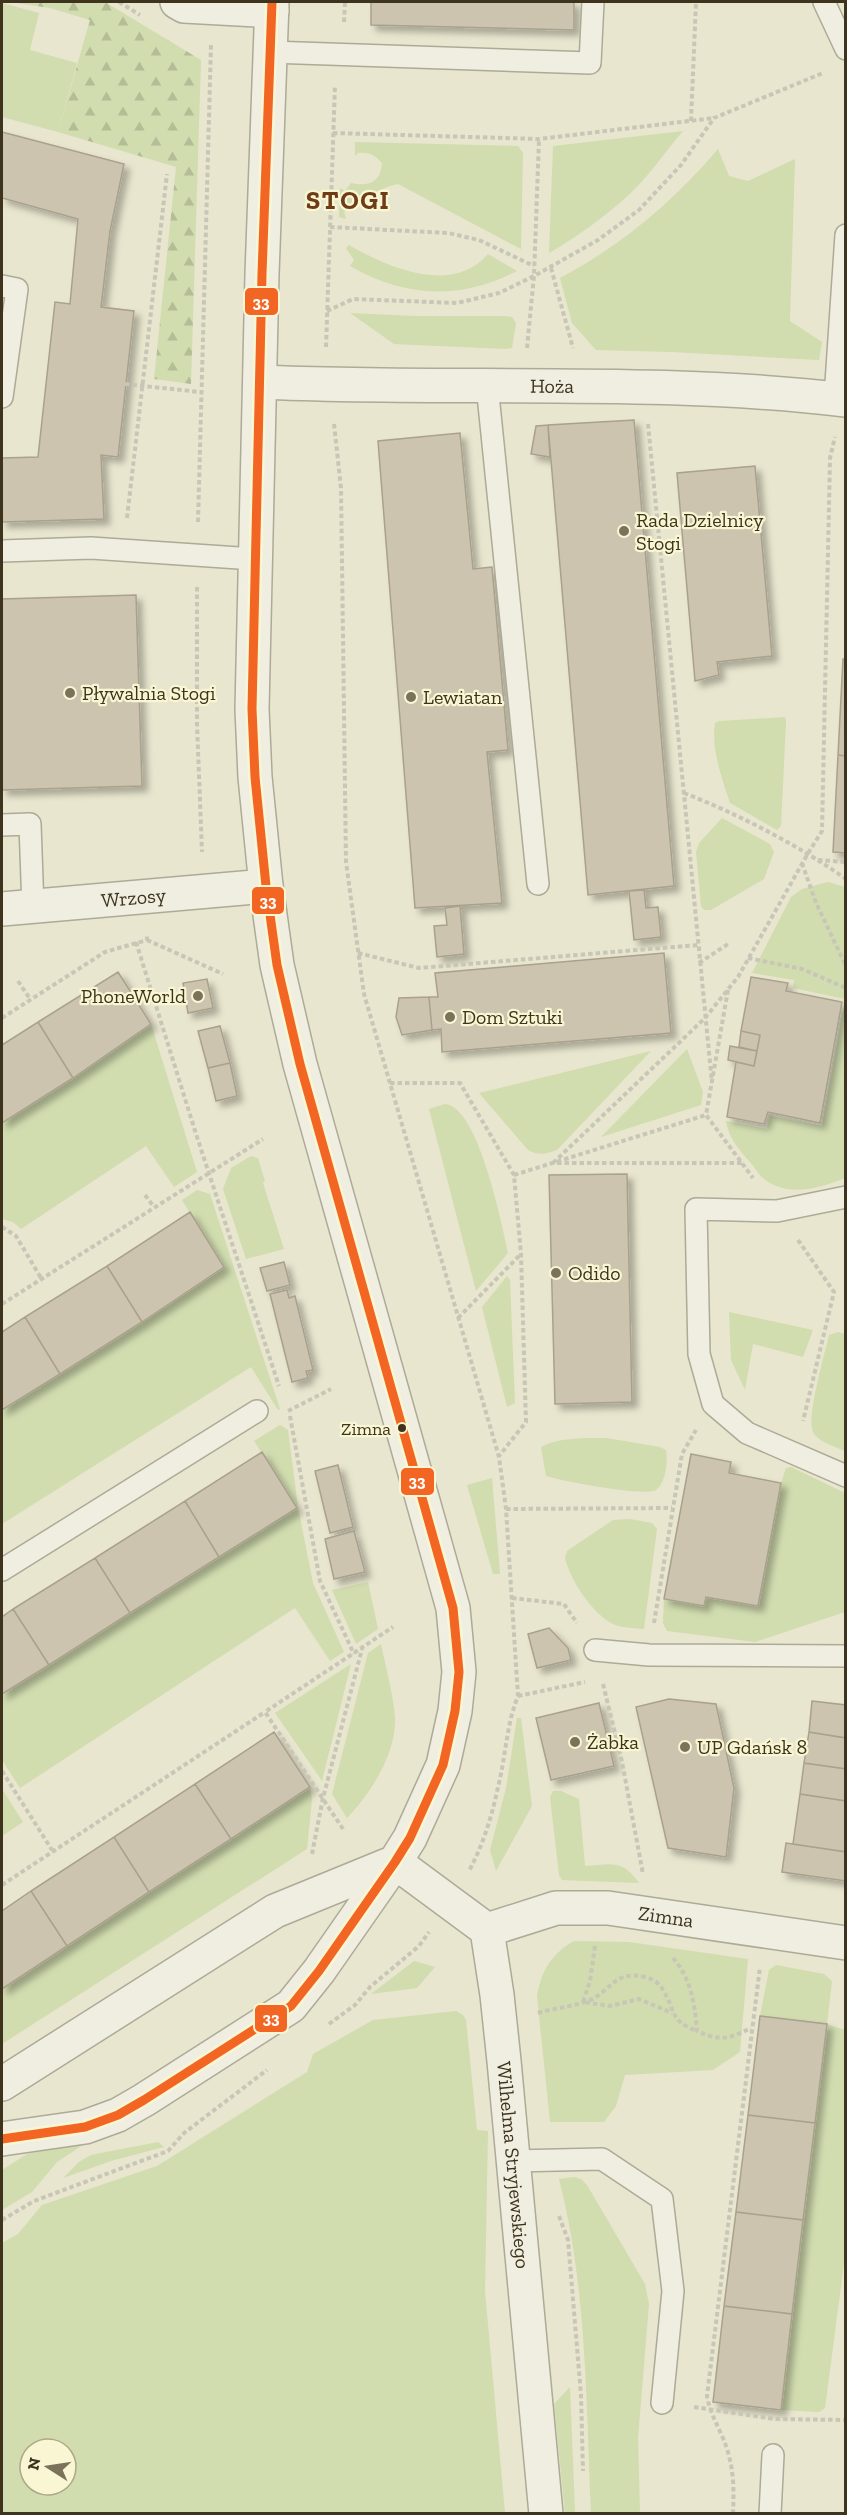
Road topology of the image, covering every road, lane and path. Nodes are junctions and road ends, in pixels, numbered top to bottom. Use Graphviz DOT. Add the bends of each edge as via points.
graph roads {
  1 [pos="177,2"];
  2 [pos="345,2"];
  3 [pos="593,2"];
  4 [pos="696,2"];
  5 [pos="824,2"];
  6 [pos="272,6"];
  7 [pos="846,50"];
  8 [pos="270,52"];
  9 [pos="340,55"];
  10 [pos="826,71"];
  11 [pos="714,118"];
  12 [pos="691,121"];
  13 [pos="333,133"];
  14 [pos="539,139"];
  15 [pos="167,174"];
  16 [pos="330,227"];
  17 [pos="846,235"];
  18 [pos="534,266"];
  19 [pos="551,268"];
  20 [pos="534,276"];
  21 [pos="2,286"];
  22 [pos="327,311"];
  23 [pos="528,339"];
  24 [pos="573,348"];
  25 [pos="260,382"];
  26 [pos="126,384"];
  27 [pos="328,384"];
  28 [pos="487,385"];
  29 [pos="142,386"];
  30 [pos="200,393"];
  31 [pos="2,397"];
  32 [pos="840,399"];
  33 [pos="648,417"];
  34 [pos="838,432"];
  35 [pos="2,551"];
  36 [pos="123,551"];
  37 [pos="254,559"];
  38 [pos="684,793"];
  39 [pos="2,825"];
  40 [pos="807,855"];
  41 [pos="817,860"];
  42 [pos="846,862"];
  43 [pos="802,863"];
  44 [pos="846,879"];
  45 [pos="538,884"];
  46 [pos="266,886"];
  47 [pos="17,908"];
  48 [pos="146,924"];
  49 [pos="147,940"];
  50 [pos="136,942"];
  51 [pos="728,944"];
  52 [pos="698,945"];
  53 [pos="358,953"];
  54 [pos="748,958"];
  55 [pos="699,963"];
  56 [pos="846,966"];
  57 [pos="223,974"];
  58 [pos="18,981"];
  59 [pos="728,988"];
  60 [pos="846,988"];
  61 [pos="30,999"];
  62 [pos="2,1018"];
  63 [pos="705,1018"];
  64 [pos="390,1083"];
  65 [pos="712,1083"];
  66 [pos="262,1139"];
  67 [pos="554,1163"];
  68 [pos="743,1163"];
  69 [pos="210,1172"];
  70 [pos="514,1176"];
  71 [pos="145,1195"];
  72 [pos="846,1197"];
  73 [pos="154,1207"];
  74 [pos="2,1227"];
  75 [pos="520,1254"];
  76 [pos="41,1278"];
  77 [pos="2,1304"];
  78 [pos="458,1318"];
  79 [pos="816,1363"];
  80 [pos="280,1388"];
  81 [pos="285,1399"];
  82 [pos="257,1412"];
  83 [pos="681,1454"];
  84 [pos="797,1454"];
  85 [pos="499,1457"];
  86 [pos="846,1476"];
  87 [pos="672,1508"];
  88 [pos="506,1509"];
  89 [pos="2,1570"];
  90 [pos="512,1598"];
  91 [pos="393,1626"];
  92 [pos="362,1648"];
  93 [pos="596,1650"];
  94 [pos="354,1654"];
  95 [pos="649,1655"];
  96 [pos="846,1656"];
  97 [pos="602,1679"];
  98 [pos="265,1712"];
  99 [pos="2,1771"];
  100 [pos="323,1798"];
  101 [pos="344,1829"];
  102 [pos="52,1850"];
  103 [pos="312,1854"];
  104 [pos="395,1862"];
  105 [pos="644,1881"];
  106 [pos="2,1885"];
  107 [pos="487,1930"];
  108 [pos="596,1939"];
  109 [pos="846,1943"];
  110 [pos="668,1952"];
  111 [pos="762,1956"];
  112 [pos="583,2002"];
  113 [pos="672,2013"];
  114 [pos="532,2015"];
  115 [pos="751,2028"];
  116 [pos="697,2031"];
  117 [pos="2,2084"];
  118 [pos="184,2133"];
  119 [pos="2,2139"];
  120 [pos="513,2161"];
  121 [pos="2,2220"];
  122 [pos="662,2403"];
  123 [pos="710,2409"];
  124 [pos="846,2420"];
  125 [pos="773,2455"];
  126 [pos="546,2514"];
  127 [pos="734,2514"];
  128 [pos="770,2514"];
  1 -- 6 [label="street" via="184,6"];
  2 -- 9 [label="path"];
  3 -- 9 [label="lane" via="590,63"];
  4 -- 12 [label="path"];
  5 -- 7 [label="lane"];
  6 -- 8 [label="street"];
  8 -- 9 [label="lane"];
  8 -- 25 [label="street"];
  9 -- 13 [label="path" via="335,73"];
  10 -- 11 [label="path"];
  11 -- 12 [label="path"];
  11 -- 19 [label="path" via="681,165 639,210"];
  12 -- 14 [label="path"];
  13 -- 14 [label="path"];
  13 -- 16 [label="path"];
  14 -- 18 [label="path"];
  15 -- 29 [label="path"];
  16 -- 18 [label="path" via="448,233 479,240"];
  16 -- 22 [label="path"];
  17 -- 32 [label="lane"];
  18 -- 20 [label="path"];
  19 -- 20 [label="path"];
  19 -- 24 [label="path"];
  20 -- 22 [label="path" via="500,293 457,303 353,299"];
  20 -- 23 [label="path"];
  21 -- 31 [label="lane" via="16,289"];
  22 -- 27 [label="path"];
  25 -- 27 [label="street, Hoża"];
  25 -- 37 [label="street"];
  26 -- 29 [label="path"];
  27 -- 28 [label="street, Hoża"];
  27 -- 53 [label="path" via="341,488 346,862"];
  28 -- 32 [label="street, Hoża" via="687,389"];
  28 -- 45 [label="lane"];
  29 -- 30 [label="path"];
  29 -- 36 [label="path"];
  33 -- 38 [label="path"];
  34 -- 40 [label="path" via="830,458 822,831"];
  35 -- 36 [label="lane"];
  36 -- 37 [label="lane"];
  37 -- 46 [label="street" via="252,709"];
  38 -- 40 [label="path" via="726,809"];
  38 -- 52 [label="path"];
  39 -- 47 [label="lane" via="30,824"];
  40 -- 41 [label="path"];
  40 -- 43 [label="path"];
  41 -- 42 [label="path"];
  41 -- 44 [label="path"];
  43 -- 54 [label="path"];
  43 -- 56 [label="path"];
  46 -- 47 [label="street, Wrzosy"];
  46 -- 104 [label="street" via="277,965 300,1064 453,1608 459,1672 443,1765"];
  48 -- 49 [label="path"];
  49 -- 50 [label="path"];
  49 -- 57 [label="path"];
  50 -- 61 [label="path" via="105,952"];
  50 -- 69 [label="path"];
  51 -- 55 [label="path"];
  52 -- 53 [label="path" via="419,968"];
  52 -- 55 [label="path"];
  53 -- 64 [label="path" via="364,994"];
  54 -- 59 [label="path"];
  54 -- 60 [label="path" via="802,969"];
  55 -- 63 [label="path"];
  58 -- 61 [label="path"];
  59 -- 63 [label="path"];
  59 -- 65 [label="path"];
  61 -- 62 [label="path"];
  63 -- 65 [label="path"];
  63 -- 67 [label="path"];
  64 -- 70 [label="path" via="460,1083"];
  64 -- 78 [label="path"];
  65 -- 67 [label="path" via="706,1115"];
  66 -- 69 [label="path"];
  67 -- 68 [label="path"];
  67 -- 70 [label="path"];
  69 -- 73 [label="path"];
  69 -- 80 [label="path"];
  70 -- 75 [label="path"];
  71 -- 73 [label="path"];
  72 -- 84 [label="lane" via="777,1211 696,1209 699,1354 713,1404 747,1433"];
  73 -- 76 [label="path"];
  74 -- 76 [label="path" via="16,1236"];
  75 -- 78 [label="path"];
  75 -- 85 [label="path" via="525,1422"];
  76 -- 77 [label="path"];
  78 -- 85 [label="path"];
  79 -- 84 [label="path"];
  81 -- 94 [label="path" via="320,1581"];
  82 -- 89 [label="lane"];
  83 -- 87 [label="path"];
  84 -- 86 [label="lane"];
  85 -- 88 [label="path"];
  87 -- 88 [label="path"];
  87 -- 95 [label="path"];
  88 -- 90 [label="path"];
  90 -- 93 [label="path" via="564,1604"];
  90 -- 97 [label="path" via="518,1696"];
  91 -- 92 [label="path"];
  92 -- 94 [label="path"];
  92 -- 100 [label="path"];
  93 -- 95 [label="lane"];
  93 -- 97 [label="path"];
  94 -- 98 [label="path"];
  95 -- 96 [label="lane"];
  97 -- 105 [label="path"];
  98 -- 100 [label="path"];
  98 -- 102 [label="path"];
  99 -- 102 [label="path"];
  100 -- 101 [label="path"];
  100 -- 103 [label="path"];
  102 -- 106 [label="path"];
  104 -- 107 [label="street"];
  104 -- 117 [label="street" via="275,1911"];
  104 -- 119 [label="street" via="291,2006 118,2115 85,2127"];
  107 -- 109 [label="street, Zimna" via="556,1908 608,1908"];
  107 -- 120 [label="street, Wilhelma Stryjewskiego"];
  108 -- 112 [label="path"];
  110 -- 116 [label="path" via="688,1983"];
  111 -- 115 [label="path"];
  112 -- 113 [label="path" via="610,2006 639,1999"];
  112 -- 113 [label="path" via="631,1974 652,1979 662,1988"];
  112 -- 114 [label="path"];
  113 -- 116 [label="path" via="681,2025"];
  115 -- 116 [label="path" via="730,2038 714,2038"];
  115 -- 123 [label="path" via="707,2396"];
  118 -- 121 [label="path" via="168,2151 34,2201"];
  120 -- 122 [label="lane" via="602,2159 662,2199 673,2291"];
  120 -- 126 [label="street, Wilhelma Stryjewskiego"];
  123 -- 124 [label="path" via="775,2420"];
  123 -- 127 [label="path" via="735,2480"];
  125 -- 128 [label="lane"];
}
